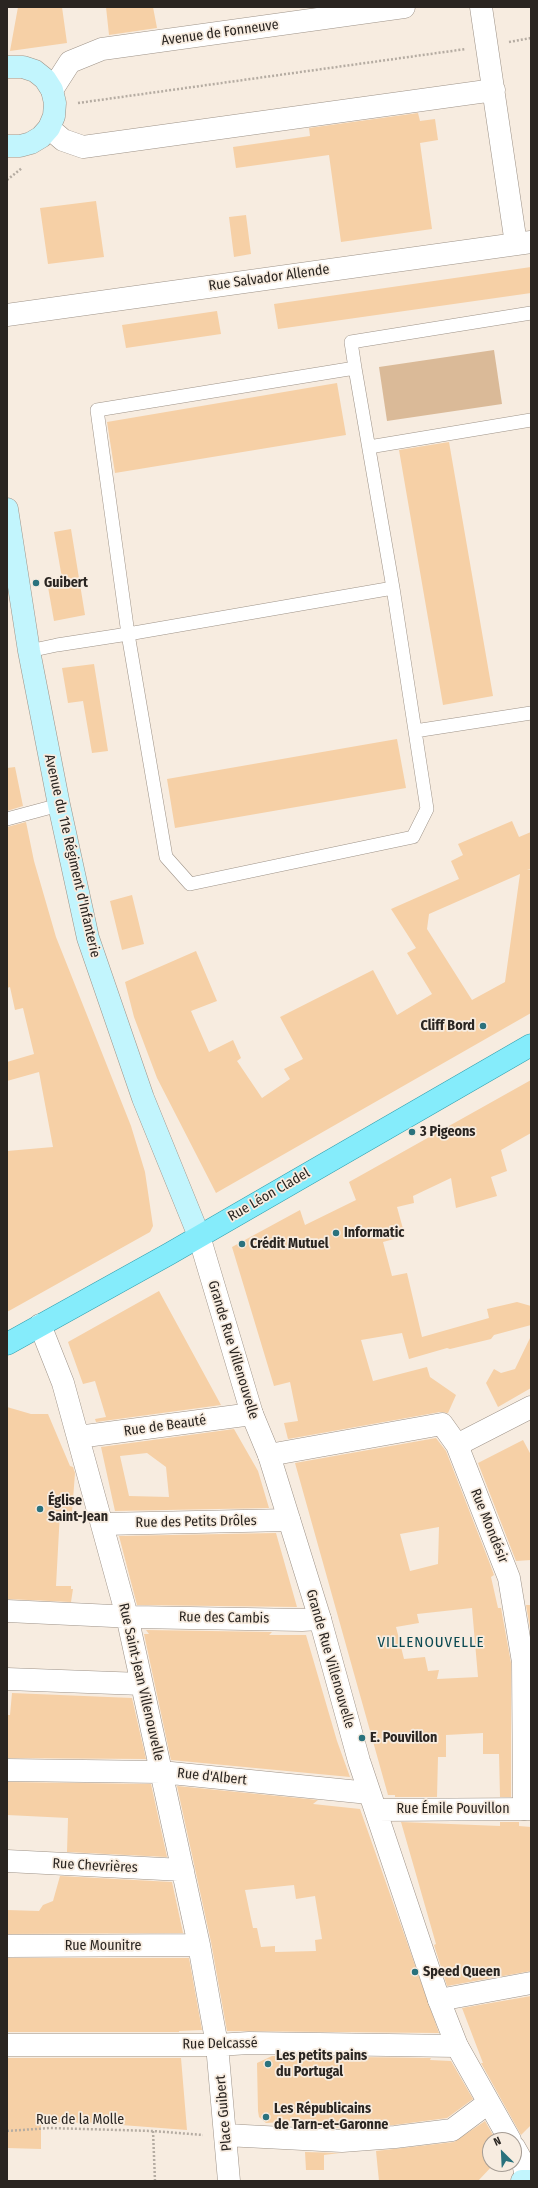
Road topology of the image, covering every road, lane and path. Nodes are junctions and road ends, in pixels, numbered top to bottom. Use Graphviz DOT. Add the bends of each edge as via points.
graph roads {
  1 [pos="404,7"];
  2 [pos="481,7"];
  3 [pos="487,46"];
  4 [pos="7,67"];
  5 [pos="52,90"];
  6 [pos="494,90"];
  7 [pos="77,109"];
  8 [pos="49,128"];
  9 [pos="7,146"];
  10 [pos="27,164"];
  11 [pos="7,180"];
  12 [pos="523,243"];
  13 [pos="531,314"];
  14 [pos="7,315"];
  15 [pos="355,368"];
  16 [pos="531,420"];
  17 [pos="369,447"];
  18 [pos="7,509"];
  19 [pos="11,557"];
  20 [pos="393,588"];
  21 [pos="128,634"];
  22 [pos="29,651"];
  23 [pos="531,713"];
  24 [pos="415,731"];
  25 [pos="58,805"];
  26 [pos="7,819"];
  27 [pos="531,1045"];
  28 [pos="199,1236"];
  29 [pos="40,1325"];
  30 [pos="7,1344"];
  31 [pos="531,1408"];
  32 [pos="252,1414"];
  33 [pos="78,1437"];
  34 [pos="457,1445"];
  35 [pos="269,1455"];
  36 [pos="289,1520"];
  37 [pos="103,1524"];
  38 [pos="7,1611"];
  39 [pos="127,1616"];
  40 [pos="320,1619"];
  41 [pos="7,1679"];
  42 [pos="142,1684"];
  43 [pos="7,1770"];
  44 [pos="161,1772"];
  45 [pos="373,1802"];
  46 [pos="527,1809"];
  47 [pos="7,1861"];
  48 [pos="183,1870"];
  49 [pos="199,1945"];
  50 [pos="7,1946"];
  51 [pos="531,1983"];
  52 [pos="439,2000"];
  53 [pos="7,2045"];
  54 [pos="217,2046"];
  55 [pos="457,2046"];
  56 [pos="488,2103"];
  57 [pos="7,2131"];
  58 [pos="153,2132"];
  59 [pos="505,2132"];
  60 [pos="192,2134"];
  61 [pos="225,2135"];
  62 [pos="522,2161"];
  63 [pos="527,2180"];
  64 [pos="155,2181"];
  65 [pos="230,2181"];
  1 -- 5 [label="street, Avenue de Fonneuve" via="102,49 70,62"];
  2 -- 3 [label="street"];
  3 -- 6 [label="street"];
  3 -- 7 [label="path" via="78,102"];
  4 -- 5 [label="main road" via="23,67 35,71 45,79"];
  5 -- 8 [label="main road" via="54,116"];
  6 -- 8 [label="street" via="83,147 63,140"];
  6 -- 12 [label="street"];
  8 -- 9 [label="main road" via="31,143"];
  10 -- 11 [label="path"];
  12 -- 14 [label="street, Rue Salvador Allende"];
  13 -- 15 [label="lane" via="350,342"];
  15 -- 17 [label="lane"];
  15 -- 21 [label="lane" via="97,410"];
  16 -- 17 [label="lane"];
  17 -- 20 [label="lane"];
  18 -- 19 [label="main road, Avenue du 11e Régiment d'Infanterie"];
  19 -- 22 [label="main road, Avenue du 11e Régiment d'Infanterie"];
  20 -- 21 [label="lane"];
  20 -- 24 [label="lane"];
  21 -- 22 [label="lane"];
  21 -- 24 [label="lane" via="166,857 190,884 413,837 427,809"];
  22 -- 25 [label="main road, Avenue du 11e Régiment d'Infanterie"];
  23 -- 24 [label="lane"];
  25 -- 26 [label="lane"];
  25 -- 28 [label="main road, Avenue du 11e Régiment d'Infanterie" via="88,938 143,1098"];
  27 -- 28 [label="main road, Rue Léon Cladel"];
  28 -- 29 [label="main road, Rue Léon Cladel"];
  28 -- 32 [label="street, Grande Rue Villenouvelle"];
  29 -- 30 [label="main road, Rue Léon Cladel"];
  29 -- 33 [label="street, Rue Saint-Jean Villenouvelle" via="63,1383"];
  31 -- 34 [label="street"];
  32 -- 33 [label="street, Rue de Beauté"];
  32 -- 35 [label="street, Grande Rue Villenouvelle"];
  33 -- 37 [label="street, Rue Saint-Jean Villenouvelle"];
  34 -- 35 [label="street, Rue Mondésir" via="442,1424"];
  34 -- 46 [label="street, Rue Mondésir" via="509,1578 523,1662"];
  35 -- 36 [label="street, Grande Rue Villenouvelle"];
  36 -- 37 [label="street, Rue des Petits Drôles"];
  36 -- 40 [label="street, Grande Rue Villenouvelle"];
  37 -- 39 [label="street, Rue Saint-Jean Villenouvelle"];
  38 -- 39 [label="street, Rue des Cambis"];
  39 -- 40 [label="street, Rue des Cambis"];
  39 -- 42 [label="street, Rue Saint-Jean Villenouvelle"];
  40 -- 45 [label="street, Grande Rue Villenouvelle"];
  41 -- 42 [label="street"];
  42 -- 44 [label="street, Rue Saint-Jean Villenouvelle"];
  43 -- 44 [label="street, Rue d'Albert"];
  44 -- 45 [label="street, Rue d'Albert"];
  44 -- 48 [label="street, Rue Saint-Jean Villenouvelle"];
  45 -- 46 [label="street, Rue Émile Pouvillon"];
  45 -- 52 [label="street, Grande Rue Villenouvelle"];
  47 -- 48 [label="street, Rue Chevrières"];
  48 -- 49 [label="street, Rue Saint-Jean Villenouvelle"];
  49 -- 50 [label="street, Rue Mounitre"];
  49 -- 54 [label="street, Rue Saint-Jean Villenouvelle"];
  51 -- 52 [label="street"];
  52 -- 55 [label="street, Grande Rue Villenouvelle"];
  53 -- 54 [label="street, Rue Delcassé"];
  54 -- 55 [label="street, Rue Delcassé" via="249,2043"];
  54 -- 61 [label="street, Place Guibert"];
  55 -- 56 [label="street, Grande Rue Villenouvelle"];
  56 -- 59 [label="street, Grande Rue Villenouvelle"];
  56 -- 61 [label="street" via="452,2130 395,2137 342,2141"];
  57 -- 58 [label="path, Rue de la Molle" via="50,2128"];
  58 -- 60 [label="path, Rue de la Molle"];
  58 -- 64 [label="path"];
  61 -- 65 [label="street, Place Guibert"];
  62 -- 63 [label="street"];
}
